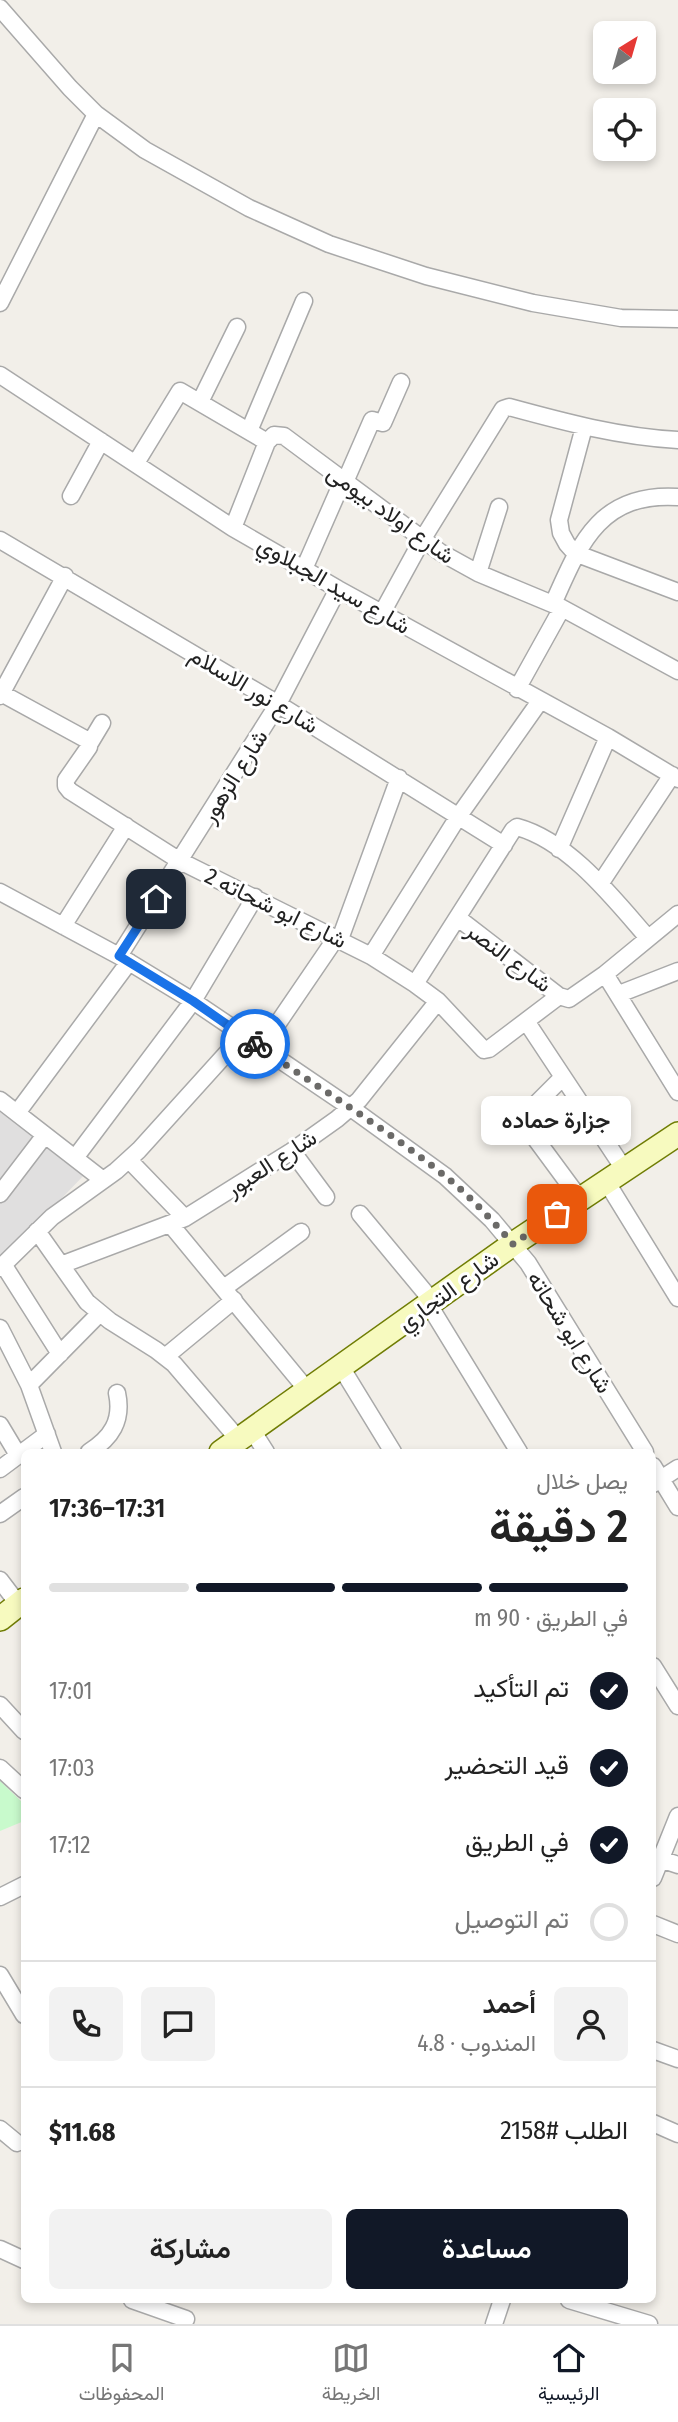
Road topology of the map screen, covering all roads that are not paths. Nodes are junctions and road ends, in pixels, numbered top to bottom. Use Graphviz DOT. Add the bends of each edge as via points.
graph roads {
  1 [pos="0,8"];
  2 [pos="96,114"];
  3 [pos="304,301"];
  4 [pos="0,303"];
  5 [pos="678,319"];
  6 [pos="237,327"];
  7 [pos="0,376"];
  8 [pos="401,382"];
  9 [pos="200,402"];
  10 [pos="584,427"];
  11 [pos="249,431"];
  12 [pos="101,440"];
  13 [pos="678,440"];
  14 [pos="267,442"];
  15 [pos="136,464"];
  16 [pos="344,481"];
  17 [pos="71,496"];
  18 [pos="678,497"];
  19 [pos="499,507"];
  20 [pos="233,528"];
  21 [pos="0,540"];
  22 [pos="422,540"];
  23 [pos="575,553"];
  24 [pos="304,569"];
  25 [pos="478,573"];
  26 [pos="65,576"];
  27 [pos="338,589"];
  28 [pos="678,592"];
  29 [pos="558,606"];
  30 [pos="382,613"];
  31 [pos="6,670"];
  32 [pos="678,671"];
  33 [pos="517,689"];
  34 [pos="1,694"];
  35 [pos="540,701"];
  36 [pos="278,704"];
  37 [pos="102,723"];
  38 [pos="608,737"];
  39 [pos="90,743"];
  40 [pos="676,776"];
  41 [pos="399,778"];
  42 [pos="458,817"];
  43 [pos="126,826"];
  44 [pos="504,845"];
  45 [pos="559,849"];
  46 [pos="180,861"];
  47 [pos="600,884"];
  48 [pos="0,892"];
  49 [pos="255,897"];
  50 [pos="678,914"];
  51 [pos="458,918"];
  52 [pos="63,926"];
  53 [pos="648,938"];
  54 [pos="338,939"];
  55 [pos="371,956"];
  56 [pos="124,959"];
  57 [pos="678,971"];
  58 [pos="605,974"];
  59 [pos="415,984"];
  60 [pos="619,994"];
  61 [pos="559,996"];
  62 [pos="193,1001"];
  63 [pos="438,1002"];
  64 [pos="526,1021"];
  65 [pos="243,1035"];
  66 [pos="261,1048"];
  67 [pos="563,1077"];
  68 [pos="678,1092"];
  69 [pos="0,1100"];
  70 [pos="351,1108"];
  71 [pos="17,1113"];
  72 [pos="678,1134"];
  73 [pos="44,1135"];
  74 [pos="292,1151"];
  75 [pos="75,1158"];
  76 [pos="128,1160"];
  77 [pos="615,1175"];
  78 [pos="103,1180"];
  79 [pos="0,1194"];
  80 [pos="326,1196"];
  81 [pos="580,1199"];
  82 [pos="360,1214"];
  83 [pos="178,1222"];
  84 [pos="37,1231"];
  85 [pos="301,1232"];
  86 [pos="513,1244"];
  87 [pos="61,1265"];
  88 [pos="2,1266"];
  89 [pos="229,1294"];
  90 [pos="678,1297"];
  91 [pos="431,1304"];
  92 [pos="99,1314"];
  93 [pos="0,1328"];
  94 [pos="61,1354"];
  95 [pos="166,1357"];
  96 [pos="341,1367"];
  97 [pos="29,1385"];
  98 [pos="308,1391"];
  99 [pos="117,1393"];
  100 [pos="0,1425"];
  101 [pos="47,1434"];
  102 [pos="237,1441"];
  103 [pos="26,1449"];
  104 [pos="52,1449"];
  105 [pos="93,1449"];
  106 [pos="258,1449"];
  107 [pos="391,1449"];
  108 [pos="517,1449"];
  109 [pos="643,1449"];
  110 [pos="21,1453"];
  111 [pos="18,1455"];
  112 [pos="678,1468"];
  113 [pos="0,1469"];
  114 [pos="656,1476"];
  115 [pos="656,1477"];
  116 [pos="21,1499"];
  117 [pos="678,1507"];
  118 [pos="0,1514"];
  119 [pos="0,1580"];
  120 [pos="21,1601"];
  121 [pos="21,1603"];
  122 [pos="0,1619"];
  123 [pos="656,1671"];
  124 [pos="0,1705"];
  125 [pos="678,1706"];
  126 [pos="21,1728"];
  127 [pos="0,1768"];
  128 [pos="21,1787"];
  129 [pos="678,1816"];
  130 [pos="678,1865"];
  131 [pos="656,1867"];
  132 [pos="21,1886"];
  133 [pos="0,1897"];
  134 [pos="656,1925"];
  135 [pos="678,1934"];
  136 [pos="0,1975"];
  137 [pos="7,2002"];
  138 [pos="21,2013"];
  139 [pos="656,2051"];
  140 [pos="678,2059"];
  141 [pos="656,2124"];
  142 [pos="0,2129"];
  143 [pos="678,2134"];
  144 [pos="17,2143"];
  145 [pos="0,2249"];
  146 [pos="21,2258"];
  147 [pos="140,2303"];
  148 [pos="180,2303"];
  149 [pos="501,2303"];
  150 [pos="579,2303"];
  151 [pos="190,2322"];
  152 [pos="494,2324"];
  153 [pos="649,2324"];
  1 -- 2 [label="street"];
  2 -- 4 [label="street"];
  2 -- 5 [label="street" via="145,150 249,208 329,244 426,276 533,303 621,318"];
  3 -- 11 [label="street"];
  6 -- 9 [label="street"];
  7 -- 12 [label="street, شارع سيد الجبلاوي"];
  8 -- 16 [label="street" via="383,423 372,420"];
  9 -- 11 [label="street"];
  9 -- 15 [label="street" via="179,391"];
  10 -- 13 [label="street"];
  10 -- 22 [label="street" via="503,409"];
  10 -- 23 [label="street" via="559,520 566,544"];
  11 -- 14 [label="street"];
  12 -- 15 [label="street, شارع سيد الجبلاوي"];
  12 -- 17 [label="street"];
  14 -- 16 [label="street, شارع اولاد بيومى" via="274,435 284,436"];
  14 -- 20 [label="street"];
  15 -- 20 [label="street, شارع سيد الجبلاوي"];
  16 -- 22 [label="street, شارع اولاد بيومى"];
  16 -- 24 [label="street"];
  18 -- 23 [label="street" via="640,499 620,507 602,519"];
  19 -- 25 [label="street"];
  20 -- 24 [label="street, شارع سيد الجبلاوي"];
  21 -- 26 [label="street, شارع نور الاسلام"];
  22 -- 25 [label="street, شارع اولاد بيومى"];
  22 -- 30 [label="street"];
  23 -- 28 [label="street"];
  23 -- 29 [label="street"];
  24 -- 27 [label="street, شارع سيد الجبلاوي"];
  25 -- 29 [label="street, شارع اولاد بيومى"];
  26 -- 31 [label="street"];
  26 -- 36 [label="street, شارع نور الاسلام"];
  27 -- 30 [label="street, شارع سيد الجبلاوي"];
  27 -- 36 [label="street, شارع الزهور"];
  29 -- 32 [label="street, شارع اولاد بيومى"];
  29 -- 33 [label="street"];
  30 -- 33 [label="street, شارع سيد الجبلاوي"];
  31 -- 34 [label="street"];
  33 -- 35 [label="street, شارع سيد الجبلاوي"];
  34 -- 39 [label="street"];
  35 -- 38 [label="street, شارع سيد الجبلاوي"];
  35 -- 42 [label="street"];
  36 -- 41 [label="street, شارع نور الاسلام"];
  36 -- 46 [label="street, شارع الزهور"];
  37 -- 39 [label="street"];
  38 -- 40 [label="street, شارع سيد الجبلاوي"];
  38 -- 45 [label="street"];
  39 -- 43 [label="street, شارع ابو شحاته 2" via="66,786"];
  40 -- 47 [label="street"];
  41 -- 42 [label="street, شارع نور الاسلام"];
  41 -- 54 [label="street"];
  42 -- 44 [label="street, شارع نور الاسلام"];
  42 -- 55 [label="street"];
  43 -- 46 [label="street, شارع ابو شحاته 2"];
  43 -- 52 [label="street"];
  44 -- 45 [label="street" via="520,827"];
  44 -- 51 [label="street"];
  45 -- 47 [label="street"];
  46 -- 49 [label="street, شارع ابو شحاته 2"];
  46 -- 56 [label="street, شارع الزهور"];
  47 -- 53 [label="street"];
  48 -- 52 [label="street, شارع ابو شحاته"];
  49 -- 54 [label="street, شارع ابو شحاته 2"];
  49 -- 62 [label="street"];
  50 -- 53 [label="street"];
  51 -- 59 [label="street"];
  51 -- 61 [label="street, شارع النصر"];
  52 -- 56 [label="street, شارع ابو شحاته"];
  53 -- 58 [label="street"];
  54 -- 55 [label="street, شارع ابو شحاته 2"];
  54 -- 66 [label="street"];
  55 -- 59 [label="street, شارع ابو شحاته 2"];
  56 -- 62 [label="street, شارع ابو شحاته"];
  56 -- 71 [label="street, شارع الزهور"];
  57 -- 60 [label="street"];
  58 -- 60 [label="street"];
  58 -- 61 [label="street" via="572,999"];
  59 -- 63 [label="street, شارع ابو شحاته 2"];
  60 -- 68 [label="street"];
  61 -- 64 [label="street"];
  62 -- 65 [label="street, شارع ابو شحاته"];
  62 -- 75 [label="street"];
  63 -- 64 [label="street, شارع ابو شحاته 2" via="484,1050"];
  63 -- 70 [label="street, شارع العبور"];
  64 -- 67 [label="street"];
  65 -- 66 [label="street, شارع ابو شحاته"];
  65 -- 76 [label="street"];
  66 -- 70 [label="street, شارع ابو شحاته"];
  67 -- 77 [label="street"];
  67 -- 81 [label="street" via="521,1119"];
  69 -- 71 [label="street"];
  70 -- 74 [label="street, شارع العبور"];
  70 -- 86 [label="street, شارع ابو شحاته" via="445,1176"];
  71 -- 73 [label="street"];
  72 -- 77 [label="street, شارع التجاري"];
  73 -- 75 [label="street"];
  73 -- 79 [label="street"];
  74 -- 80 [label="street"];
  74 -- 83 [label="street, شارع العبور"];
  75 -- 78 [label="street"];
  76 -- 78 [label="street"];
  76 -- 83 [label="street"];
  77 -- 81 [label="street, شارع التجاري"];
  77 -- 90 [label="street"];
  78 -- 84 [label="street"];
  81 -- 86 [label="street, شارع التجاري"];
  82 -- 91 [label="street"];
  83 -- 87 [label="street, شارع العبور"];
  83 -- 89 [label="street"];
  84 -- 87 [label="street"];
  84 -- 88 [label="street"];
  85 -- 89 [label="street"];
  86 -- 91 [label="street, شارع التجاري"];
  86 -- 109 [label="street, شارع ابو شحاته"];
  87 -- 92 [label="street"];
  88 -- 94 [label="street"];
  89 -- 95 [label="street"];
  89 -- 98 [label="street"];
  91 -- 96 [label="street, شارع التجاري"];
  91 -- 108 [label="street"];
  92 -- 94 [label="street"];
  92 -- 95 [label="street"];
  93 -- 97 [label="street"];
  94 -- 97 [label="street"];
  95 -- 102 [label="street"];
  96 -- 98 [label="street, شارع التجاري"];
  96 -- 107 [label="street"];
  97 -- 101 [label="street"];
  98 -- 102 [label="street, شارع التجاري"];
  99 -- 105 [label="street" via="115,1427"];
  100 -- 111 [label="street"];
  101 -- 103 [label="street"];
  101 -- 104 [label="street"];
  102 -- 106 [label="street"];
  110 -- 111 [label="street"];
  111 -- 113 [label="street"];
  112 -- 114 [label="street"];
  115 -- 117 [label="street"];
  116 -- 118 [label="street"];
  119 -- 120 [label="street"];
  121 -- 122 [label="street"];
  123 -- 125 [label="street"];
  124 -- 126 [label="street"];
  127 -- 128 [label="street"];
  129 -- 131 [label="street"];
  130 -- 131 [label="street"];
  132 -- 133 [label="street"];
  134 -- 135 [label="street"];
  136 -- 137 [label="street"];
  137 -- 138 [label="street"];
  139 -- 140 [label="street"];
  141 -- 143 [label="street"];
  142 -- 144 [label="street"];
  145 -- 146 [label="street"];
  147 -- 151 [label="street"];
  148 -- 151 [label="street"];
  149 -- 152 [label="street"];
  150 -- 153 [label="street"];
}
